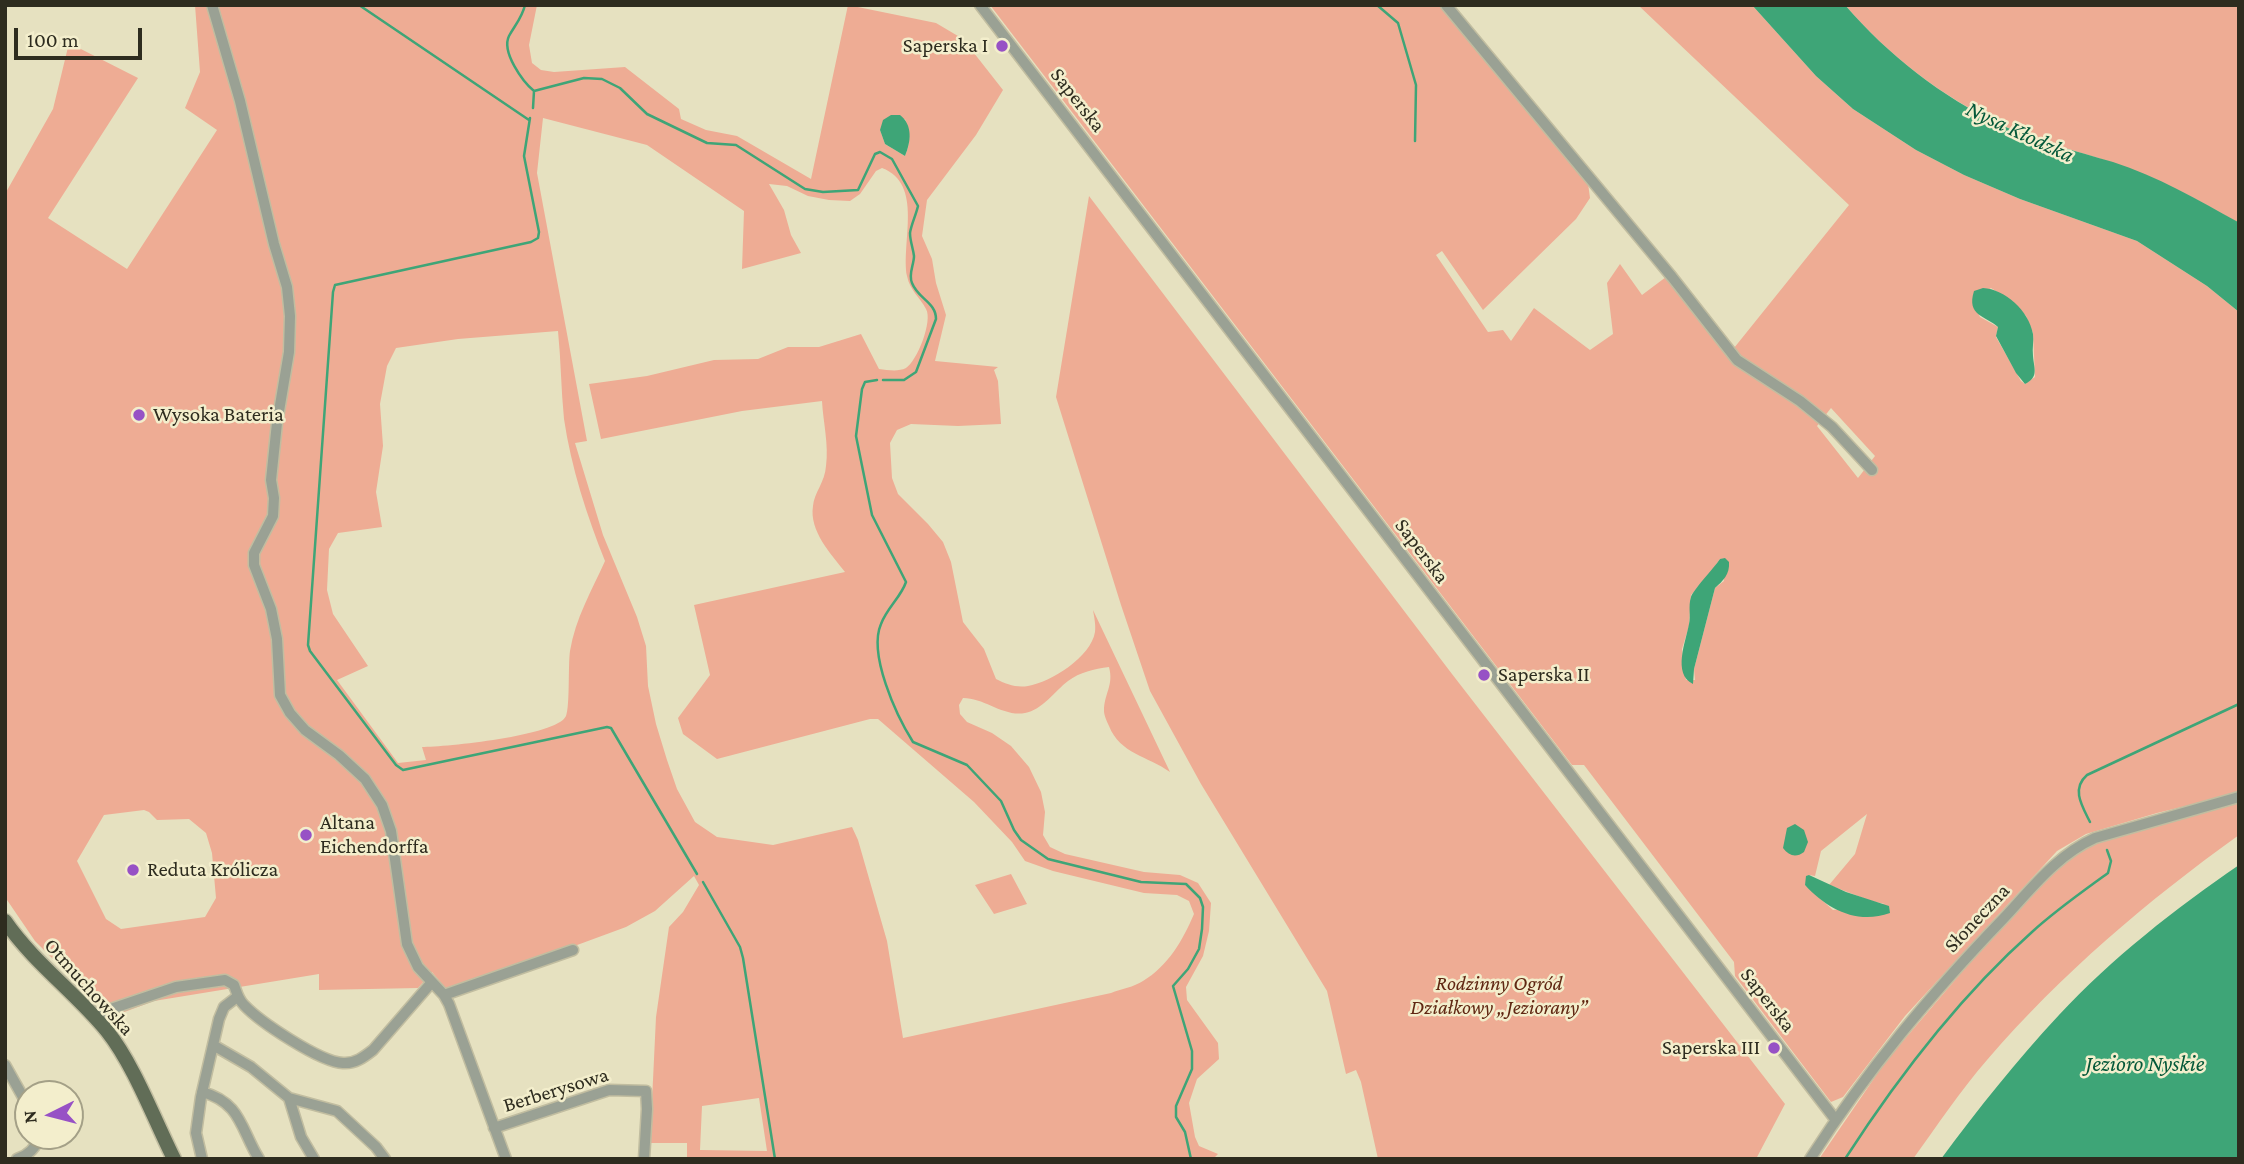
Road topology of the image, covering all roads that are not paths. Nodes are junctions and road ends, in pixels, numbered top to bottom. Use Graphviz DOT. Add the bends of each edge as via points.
graph roads {
  1 [pos="212,5"];
  2 [pos="980,5"];
  3 [pos="1446,5"];
  4 [pos="1872,470"];
  5 [pos="2239,797"];
  6 [pos="5,921"];
  7 [pos="573,950"];
  8 [pos="432,982"];
  9 [pos="444,995"];
  10 [pos="237,997"];
  11 [pos="95,1017"];
  12 [pos="213,1045"];
  13 [pos="5,1065"];
  14 [pos="14,1081"];
  15 [pos="202,1092"];
  16 [pos="289,1098"];
  17 [pos="1835,1119"];
  18 [pos="494,1128"];
  19 [pos="32,1150"];
  20 [pos="17,1159"];
  21 [pos="174,1159"];
  22 [pos="202,1159"];
  23 [pos="259,1159"];
  24 [pos="314,1159"];
  25 [pos="384,1159"];
  26 [pos="506,1159"];
  27 [pos="644,1159"];
  28 [pos="1810,1159"];
  1 -- 8 [label="street, Berberysowa" via="287,287 290,316 271,480 273,516 254,553 277,639 280,695 304,730 365,779 382,805 391,831 407,944"];
  2 -- 17 [label="street, Saperska"];
  3 -- 4 [label="street" via="1737,360 1832,427"];
  5 -- 17 [label="street, Słoneczna" via="2077,846 2051,867 1934,992"];
  6 -- 11 [label="main road, Otmuchowska"];
  7 -- 9 [label="street"];
  8 -- 9 [label="street, Berberysowa"];
  8 -- 10 [label="street" via="373,1050 350,1063 316,1055"];
  9 -- 18 [label="street, Berberysowa"];
  10 -- 11 [label="street" via="230,981 217,980 176,987"];
  10 -- 12 [label="street" via="224,1007"];
  11 -- 21 [label="main road, Otmuchowska" via="118,1048"];
  12 -- 15 [label="street"];
  12 -- 16 [label="street" via="251,1067"];
  13 -- 14 [label="street"];
  15 -- 22 [label="street" via="196,1133"];
  15 -- 23 [label="street" via="229,1104"];
  16 -- 24 [label="street"];
  16 -- 25 [label="street" via="337,1111"];
  17 -- 28 [label="street, Słoneczna"];
  18 -- 26 [label="street, Berberysowa"];
  18 -- 27 [label="street, Berberysowa" via="609,1090 646,1091"];
  19 -- 20 [label="street"];
}
